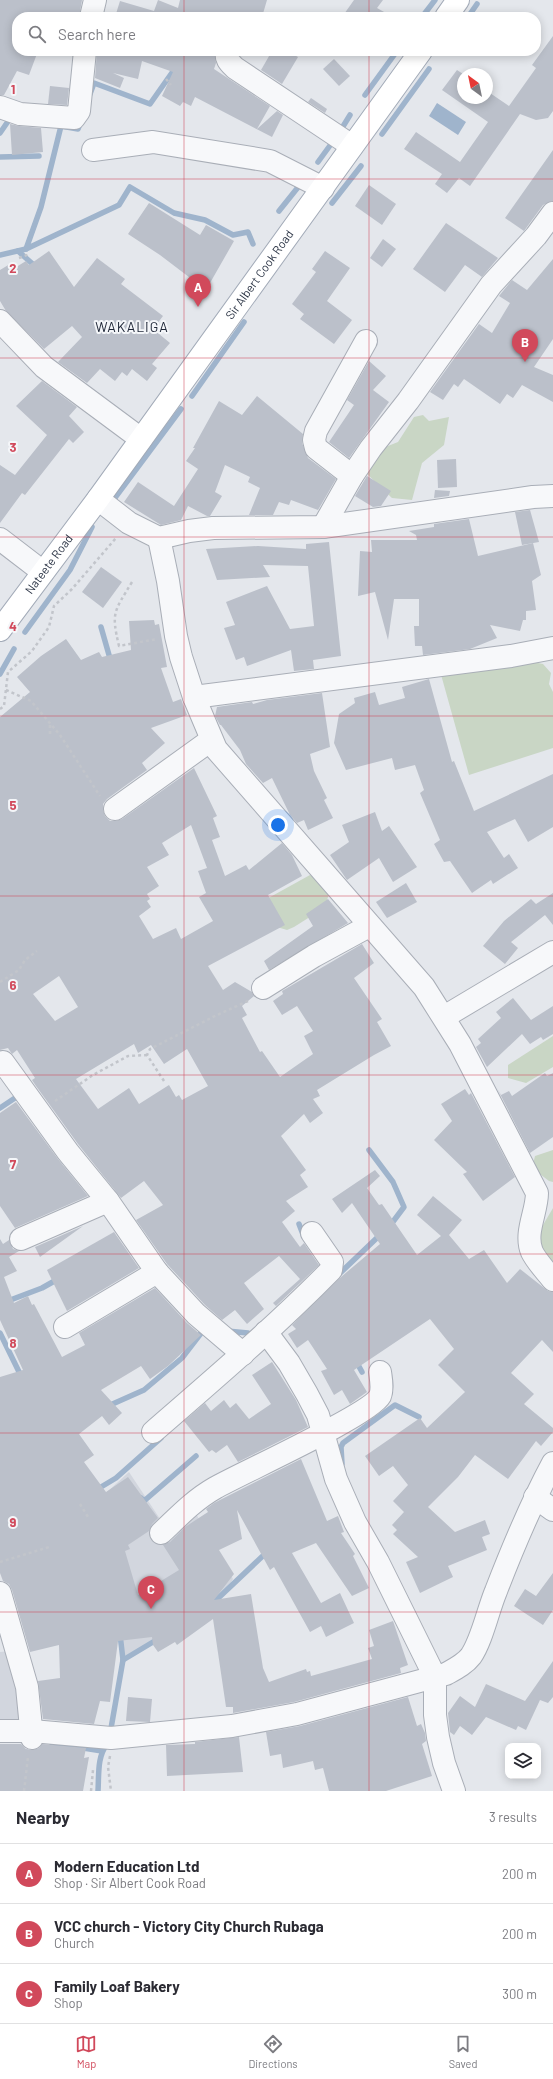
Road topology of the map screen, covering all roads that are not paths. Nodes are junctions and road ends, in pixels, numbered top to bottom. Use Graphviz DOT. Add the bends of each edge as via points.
graph roads {
  1 [pos="95,0"];
  2 [pos="458,0"];
  3 [pos="92,12"];
  4 [pos="450,12"];
  5 [pos="85,56"];
  6 [pos="226,56"];
  7 [pos="417,56"];
  8 [pos="0,107"];
  9 [pos="352,146"];
  10 [pos="93,150"];
  11 [pos="323,188"];
  12 [pos="553,213"];
  13 [pos="0,321"];
  14 [pos="366,341"];
  15 [pos="141,439"];
  16 [pos="352,476"];
  17 [pos="553,496"];
  18 [pos="98,499"];
  19 [pos="323,527"];
  20 [pos="159,538"];
  21 [pos="4,545"];
  22 [pos="43,572"];
  23 [pos="0,630"];
  24 [pos="553,648"];
  25 [pos="194,697"];
  26 [pos="211,740"];
  27 [pos="116,809"];
  28 [pos="369,926"];
  29 [pos="553,952"];
  30 [pos="257,994"];
  31 [pos="444,1017"];
  32 [pos="3,1062"];
  33 [pos="108,1202"];
  34 [pos="312,1233"];
  35 [pos="21,1239"];
  36 [pos="157,1272"];
  37 [pos="553,1280"];
  38 [pos="65,1327"];
  39 [pos="266,1332"];
  40 [pos="243,1354"];
  41 [pos="380,1372"];
  42 [pos="153,1432"];
  43 [pos="322,1433"];
  44 [pos="553,1463"];
  45 [pos="535,1497"];
  46 [pos="553,1510"];
  47 [pos="161,1533"];
  48 [pos="0,1593"];
  49 [pos="435,1677"];
  50 [pos="0,1731"];
  51 [pos="32,1735"];
  52 [pos="454,1791"];
  1 -- 3 [label="street"];
  2 -- 4 [label="main road"];
  5 -- 8 [label="street" via="80,111 74,118 20,114"];
  6 -- 9 [label="street" via="236,68"];
  7 -- 9 [label="main road, Sir Albert Cook Road"];
  9 -- 11 [label="main road, Sir Albert Cook Road"];
  10 -- 11 [label="street" via="153,142 270,162"];
  11 -- 15 [label="main road, Sir Albert Cook Road"];
  12 -- 16 [label="street" via="536,236 491,285"];
  13 -- 15 [label="street" via="44,367"];
  14 -- 16 [label="street" via="316,431 314,440 316,448"];
  15 -- 18 [label="main road, Sir Albert Cook Road"];
  16 -- 19 [label="street"];
  17 -- 19 [label="street" via="470,505"];
  18 -- 20 [label="street" via="129,523"];
  18 -- 22 [label="main road, Nateete Road"];
  19 -- 20 [label="street" via="214,528"];
  20 -- 25 [label="street" via="176,636"];
  21 -- 22 [label="street"];
  22 -- 23 [label="main road, Nateete Road"];
  24 -- 25 [label="street" via="511,656"];
  25 -- 26 [label="street"];
  26 -- 27 [label="street"];
  26 -- 28 [label="street" via="223,759"];
  28 -- 30 [label="street" via="314,956"];
  28 -- 31 [label="street" via="424,987"];
  29 -- 31 [label="street"];
  31 -- 37 [label="street" via="537,1193 530,1242 535,1258"];
  32 -- 33 [label="street" via="81,1176"];
  33 -- 35 [label="street"];
  33 -- 36 [label="street"];
  34 -- 39 [label="street" via="332,1262 331,1270"];
  36 -- 38 [label="street"];
  36 -- 40 [label="street" via="196,1314"];
  39 -- 40 [label="street"];
  39 -- 43 [label="street" via="307,1394 318,1415"];
  40 -- 42 [label="street"];
  41 -- 43 [label="street" via="382,1387 373,1404"];
  43 -- 47 [label="street" via="202,1496"];
  43 -- 49 [label="street" via="336,1479 355,1522 378,1562"];
  44 -- 45 [label="street"];
  45 -- 46 [label="street"];
  45 -- 49 [label="street" via="511,1552 477,1646 470,1658 459,1667"];
  48 -- 51 [label="street" via="27,1687"];
  49 -- 51 [label="street" via="252,1724 108,1738"];
  49 -- 52 [label="street" via="438,1737"];
  50 -- 51 [label="street"];
}
